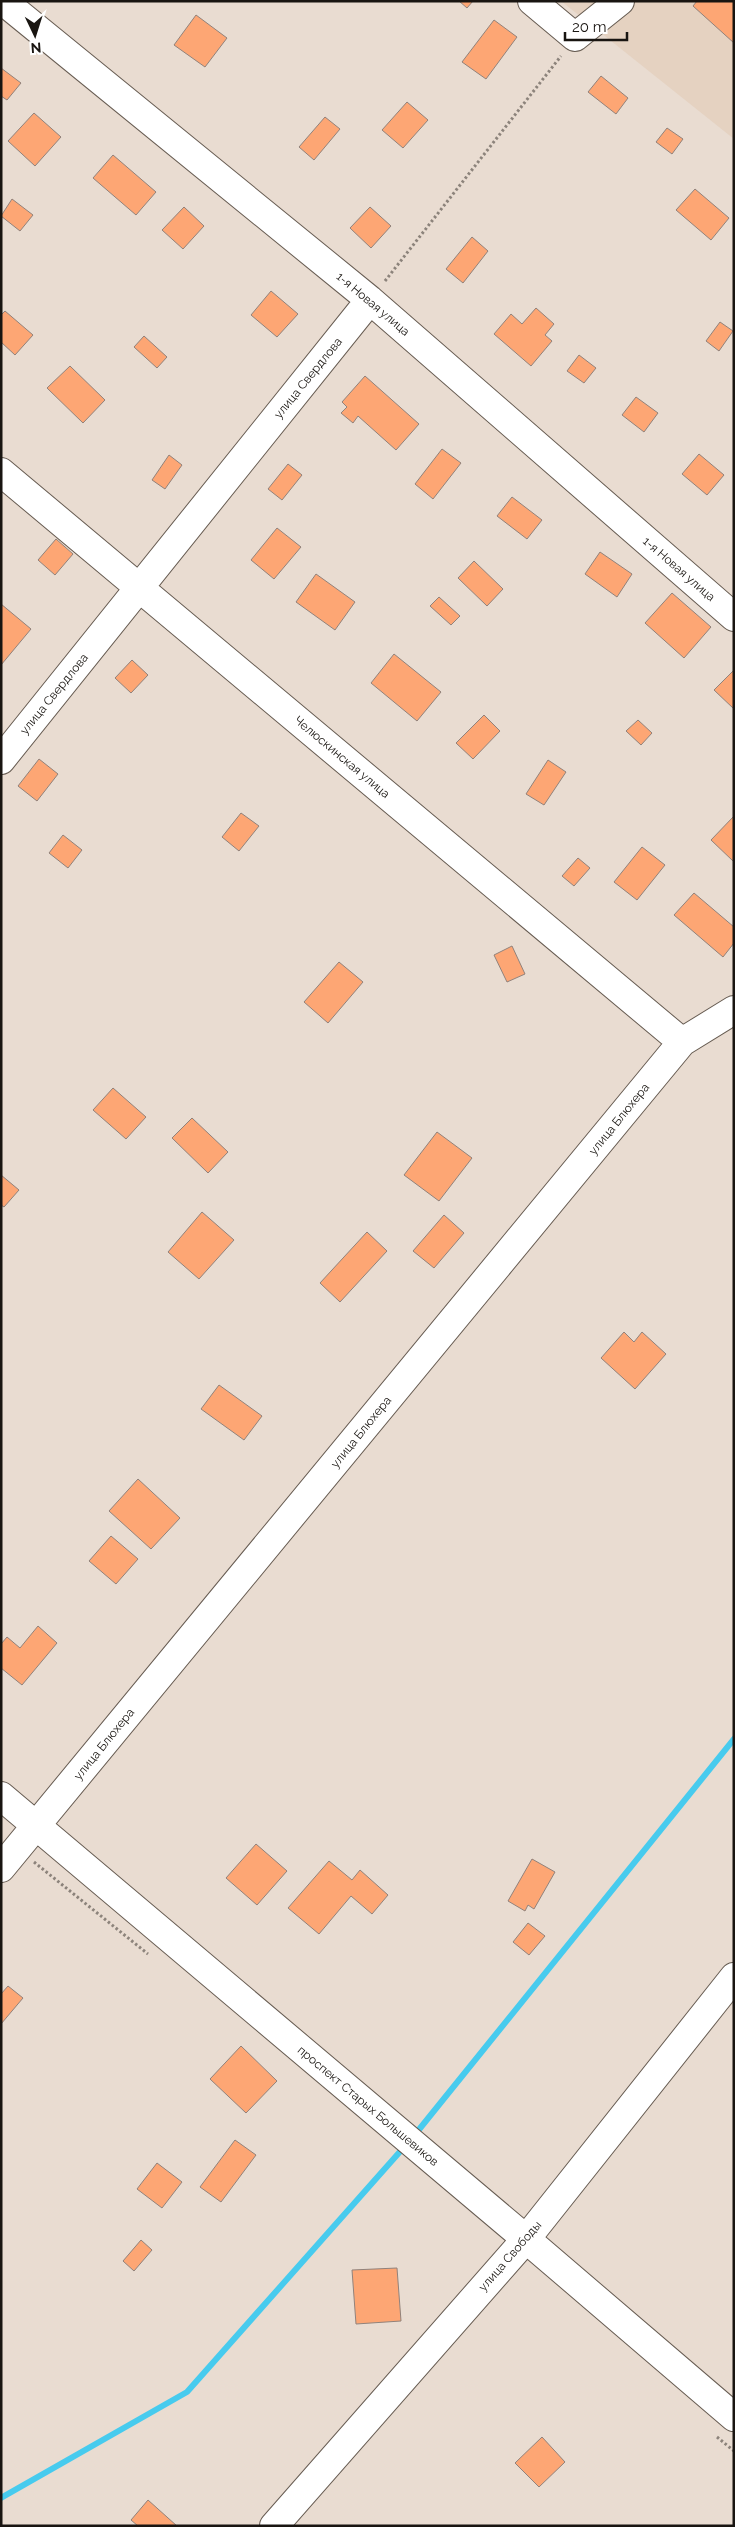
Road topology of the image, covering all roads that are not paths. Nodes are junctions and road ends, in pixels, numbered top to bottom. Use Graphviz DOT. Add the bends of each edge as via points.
graph roads {
  1 [pos="3,1"];
  2 [pos="532,1"];
  3 [pos="620,1"];
  4 [pos="370,300"];
  5 [pos="1,472"];
  6 [pos="140,587"];
  7 [pos="734,617"];
  8 [pos="1,760"];
  9 [pos="734,1010"];
  10 [pos="682,1042"];
  11 [pos="1,1796"];
  12 [pos="37,1826"];
  13 [pos="1,1868"];
  14 [pos="734,1976"];
  15 [pos="526,2239"];
  16 [pos="734,2417"];
  17 [pos="274,2526"];
  1 -- 4 [label="street, 1-я Новая улица"];
  2 -- 3 [label="street" via="575,37"];
  4 -- 6 [label="street, улица Свердлова"];
  4 -- 7 [label="street, 1-я Новая улица"];
  5 -- 6 [label="street, Челюскинская улица"];
  6 -- 8 [label="street, улица Свердлова"];
  6 -- 10 [label="street, Челюскинская улица"];
  9 -- 10 [label="street, улица Блюхера"];
  10 -- 12 [label="street, улица Блюхера"];
  11 -- 12 [label="street, проспект Старых Большевиков"];
  12 -- 13 [label="street, улица Блюхера"];
  12 -- 15 [label="street, проспект Старых Большевиков"];
  14 -- 15 [label="street, улица Свободы"];
  15 -- 16 [label="street, проспект Старых Большевиков"];
  15 -- 17 [label="street, улица Свободы"];
}
